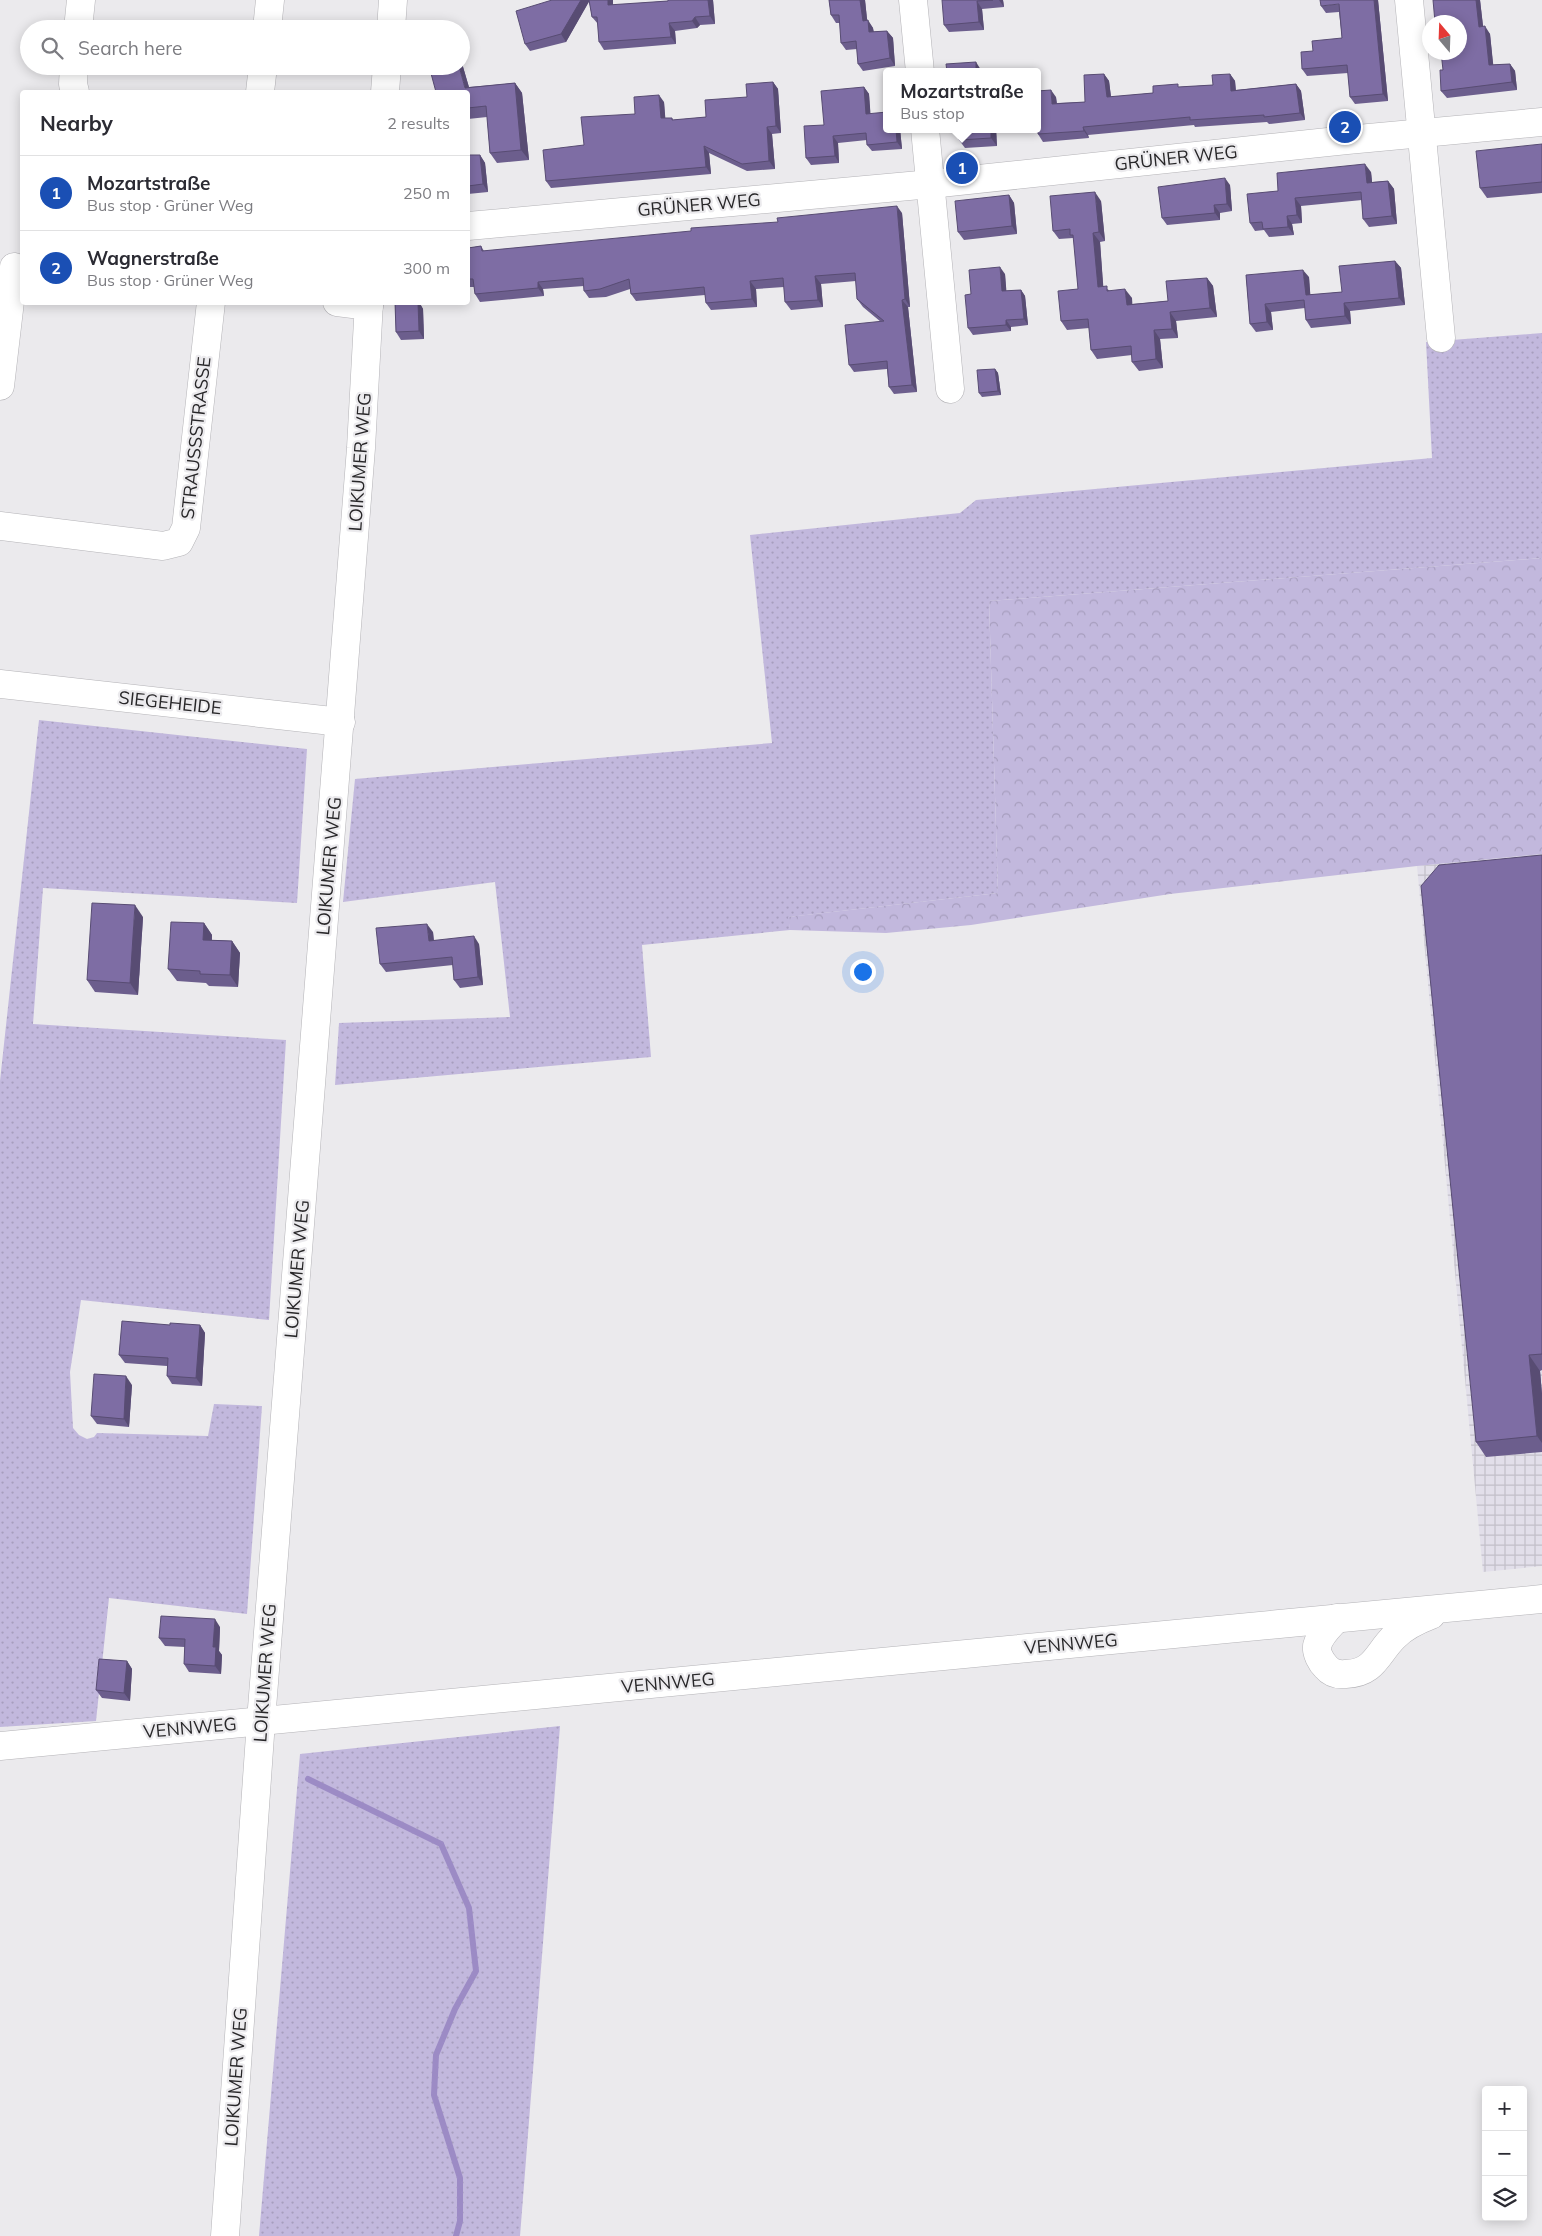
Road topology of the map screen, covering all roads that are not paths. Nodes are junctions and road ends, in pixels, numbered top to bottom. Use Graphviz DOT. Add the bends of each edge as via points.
graph roads {
  1 [pos="81,0"];
  2 [pos="270,0"];
  3 [pos="393,0"];
  4 [pos="913,0"];
  5 [pos="1408,0"];
  6 [pos="79,20"];
  7 [pos="268,20"];
  8 [pos="392,20"];
  9 [pos="920,68"];
  10 [pos="73,75"];
  11 [pos="261,75"];
  12 [pos="386,75"];
  13 [pos="74,90"];
  14 [pos="260,90"];
  15 [pos="385,90"];
  16 [pos="1542,122"];
  17 [pos="926,133"];
  18 [pos="1422,133"];
  19 [pos="931,184"];
  20 [pos="470,226"];
  21 [pos="12,267"];
  22 [pos="211,305"];
  23 [pos="369,305"];
  24 [pos="1441,338"];
  25 [pos="0,386"];
  26 [pos="950,389"];
  27 [pos="0,526"];
  28 [pos="0,684"];
  29 [pos="341,722"];
  30 [pos="1542,1599"];
  31 [pos="1449,1608"];
  32 [pos="1337,1618"];
  33 [pos="261,1721"];
  34 [pos="0,1746"];
  35 [pos="224,2236"];
  1 -- 6 [label="street"];
  2 -- 7 [label="street"];
  3 -- 8 [label="street"];
  4 -- 9 [label="street"];
  5 -- 18 [label="street"];
  10 -- 13 [label="street"];
  11 -- 14 [label="street"];
  12 -- 15 [label="street"];
  16 -- 18 [label="street, GRÜNER WEG"];
  17 -- 19 [label="street"];
  18 -- 19 [label="street, GRÜNER WEG"];
  18 -- 24 [label="street"];
  19 -- 20 [label="street, GRÜNER WEG"];
  19 -- 26 [label="street"];
  21 -- 25 [label="street"];
  22 -- 27 [label="street, STRAUSSSTRASSE" via="186,528 179,542 163,546"];
  23 -- 29 [label="street, LOIKUMER WEG" via="362,448"];
  28 -- 29 [label="street, SIEGEHEIDE"];
  29 -- 33 [label="street, LOIKUMER WEG"];
  30 -- 31 [label="street, VENNWEG"];
  31 -- 32 [label="street, VENNWEG"];
  31 -- 32 [label="street, VENNWEG" via="1406,1627 1394,1636 1373,1665 1358,1674 1339,1675 1321,1662 1317,1648 1322,1633"];
  32 -- 33 [label="street, VENNWEG"];
  33 -- 34 [label="street, VENNWEG"];
  33 -- 35 [label="street, LOIKUMER WEG"];
}
